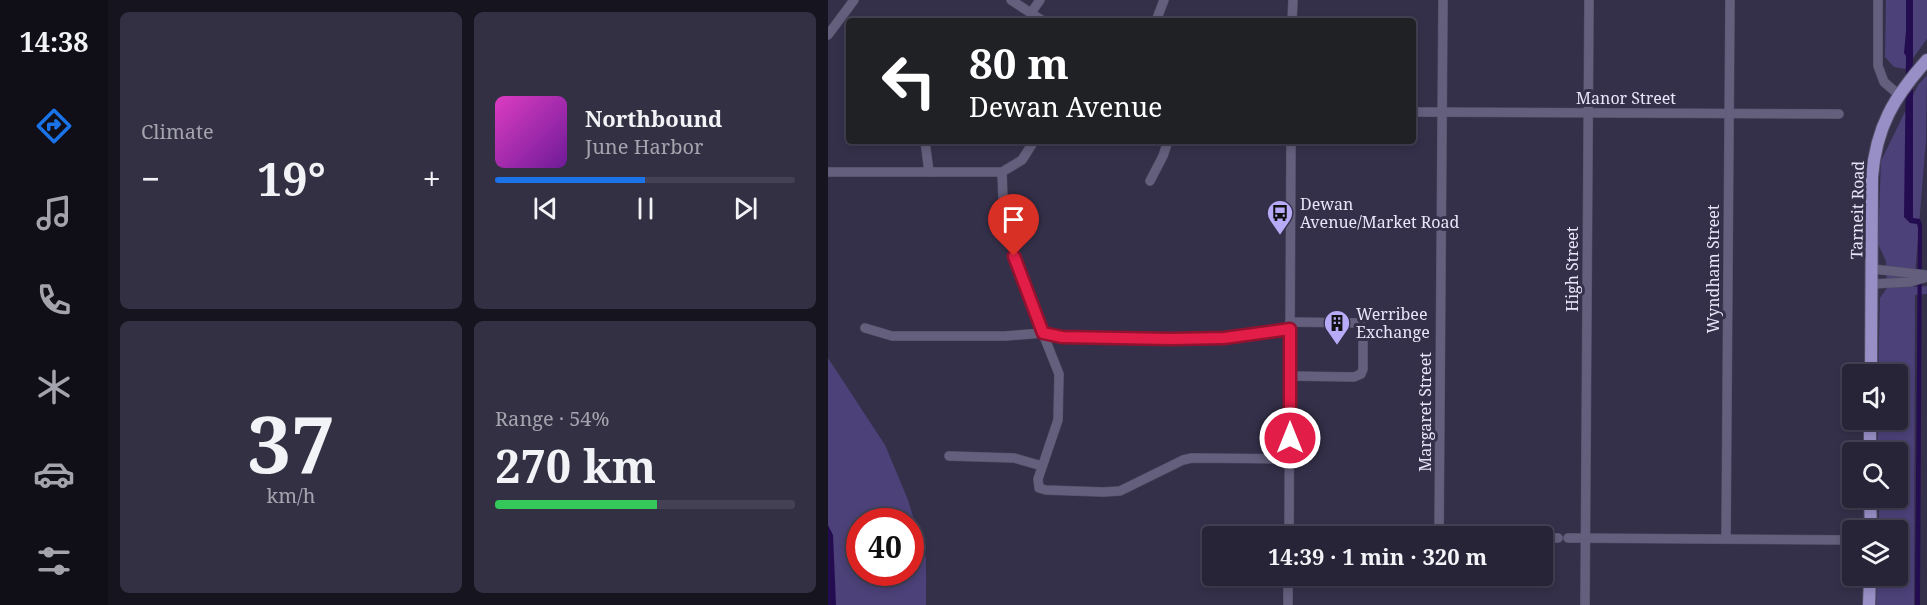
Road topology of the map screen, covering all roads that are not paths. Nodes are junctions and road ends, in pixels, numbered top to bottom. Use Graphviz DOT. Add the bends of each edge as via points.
graph roads {
  1 [pos="854,0"];
  2 [pos="1011,0"];
  3 [pos="1040,0"];
  4 [pos="1164,0"];
  5 [pos="1293,0"];
  6 [pos="1443,0"];
  7 [pos="1589,0"];
  8 [pos="1730,0"];
  9 [pos="1878,0"];
  10 [pos="1031,13"];
  11 [pos="1038,18"];
  12 [pos="1157,18"];
  13 [pos="1292,18"];
  14 [pos="828,35"];
  15 [pos="1927,60"];
  16 [pos="1899,95"];
  17 [pos="1416,112"];
  18 [pos="1442,112"];
  19 [pos="1588,112"];
  20 [pos="1729,113"];
  21 [pos="1839,114"];
  22 [pos="925,144"];
  23 [pos="1032,144"];
  24 [pos="1167,144"];
  25 [pos="1291,144"];
  26 [pos="828,172"];
  27 [pos="929,172"];
  28 [pos="1002,172"];
  29 [pos="1150,180"];
  30 [pos="1004,225"];
  31 [pos="1014,256"];
  32 [pos="1873,269"];
  33 [pos="1927,276"];
  34 [pos="1872,284"];
  35 [pos="1290,326"];
  36 [pos="865,328"];
  37 [pos="1043,333"];
  38 [pos="1871,364"];
  39 [pos="1290,376"];
  40 [pos="949,456"];
  41 [pos="1290,459"];
  42 [pos="1042,466"];
  43 [pos="1289,526"];
  44 [pos="1439,526"];
  45 [pos="1553,538"];
  46 [pos="1585,538"];
  47 [pos="1726,539"];
  48 [pos="1842,540"];
  49 [pos="1288,586"];
  50 [pos="1870,586"];
  51 [pos="1288,605"];
  52 [pos="1585,605"];
  53 [pos="1869,605"];
  1 -- 14 [label="street"];
  2 -- 10 [label="street"];
  3 -- 10 [label="street"];
  4 -- 12 [label="street"];
  5 -- 13 [label="street"];
  6 -- 18 [label="street, Margaret Street"];
  7 -- 19 [label="street, High Street"];
  8 -- 20 [label="street, Wyndham Street"];
  9 -- 16 [label="street" via="1878,66 1884,82"];
  10 -- 11 [label="street"];
  15 -- 16 [label="main road, Tarneit Road"];
  16 -- 32 [label="main road, Tarneit Road" via="1882,126 1873,164"];
  17 -- 18 [label="street, Manor Street"];
  18 -- 19 [label="street, Manor Street"];
  18 -- 44 [label="street, Margaret Street"];
  19 -- 20 [label="street, Manor Street"];
  19 -- 46 [label="street, High Street"];
  20 -- 21 [label="street, Manor Street"];
  20 -- 47 [label="street, Wyndham Street"];
  22 -- 27 [label="street"];
  23 -- 28 [label="street" via="1022,160"];
  24 -- 29 [label="street"];
  25 -- 35 [label="street"];
  26 -- 27 [label="street"];
  27 -- 28 [label="street"];
  28 -- 30 [label="street"];
  31 -- 37 [label="street"];
  32 -- 33 [label="street"];
  32 -- 34 [label="main road, Tarneit Road"];
  33 -- 34 [label="street" via="1910,282"];
  34 -- 38 [label="main road, Tarneit Road"];
  35 -- 37 [label="street" via="1224,338 1070,337"];
  35 -- 39 [label="street"];
  35 -- 39 [label="street" via="1359,323 1363,328 1361,374 1354,378"];
  36 -- 37 [label="street" via="892,336"];
  37 -- 42 [label="street" via="1059,380 1058,420"];
  39 -- 41 [label="street"];
  40 -- 42 [label="street" via="1014,458"];
  41 -- 42 [label="street" via="1187,458 1114,492 1046,490 1038,486"];
  41 -- 43 [label="street"];
  45 -- 46 [label="street"];
  46 -- 47 [label="street"];
  46 -- 52 [label="street, High Street"];
  47 -- 48 [label="street"];
  49 -- 51 [label="street"];
  50 -- 53 [label="main road"];
}
